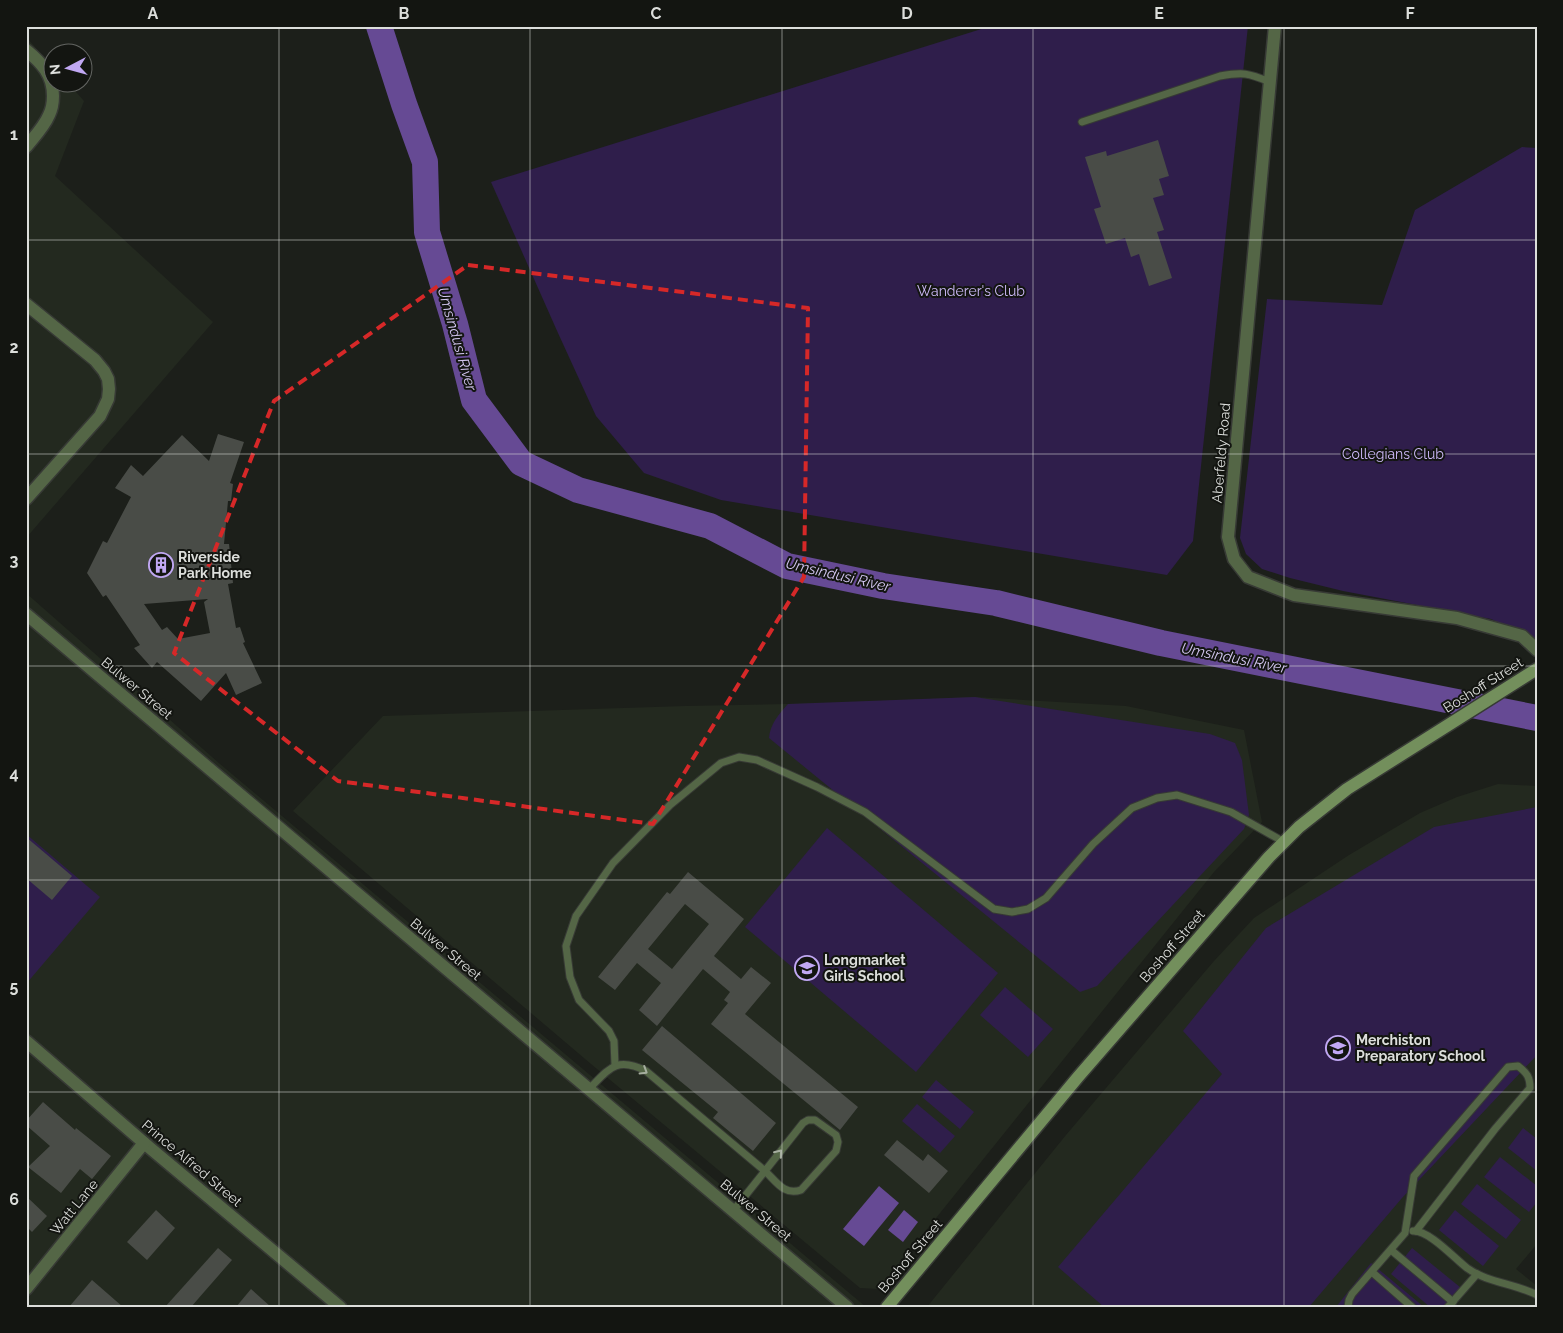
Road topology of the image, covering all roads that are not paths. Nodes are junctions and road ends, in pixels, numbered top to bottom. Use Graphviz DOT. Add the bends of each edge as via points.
graph roads {
  1 [pos="1276,26"];
  2 [pos="26,50"];
  3 [pos="1270,82"];
  4 [pos="1082,122"];
  5 [pos="26,147"];
  6 [pos="26,304"];
  7 [pos="26,499"];
  8 [pos="26,614"];
  9 [pos="1537,650"];
  10 [pos="1537,669"];
  11 [pos="1284,842"];
  12 [pos="26,1041"];
  13 [pos="615,1065"];
  14 [pos="589,1089"];
  15 [pos="144,1143"];
  16 [pos="764,1171"];
  17 [pos="734,1211"];
  18 [pos="1416,1231"];
  19 [pos="1405,1233"];
  20 [pos="1391,1250"];
  21 [pos="1372,1272"];
  22 [pos="1477,1274"];
  23 [pos="26,1289"];
  24 [pos="1537,1295"];
  25 [pos="1451,1304"];
  26 [pos="340,1307"];
  27 [pos="847,1307"];
  28 [pos="887,1307"];
  29 [pos="1348,1307"];
  30 [pos="1412,1307"];
  1 -- 3 [label="street, Aberfeldy Road"];
  2 -- 5 [label="street" via="50,76 53,106"];
  3 -- 4 [label="lane" via="1251,74 1220,76"];
  3 -- 9 [label="street, Aberfeldy Road" via="1228,537 1234,559 1248,577 1294,595 1457,618 1522,636"];
  6 -- 7 [label="street" via="95,360 108,379 109,389 100,416"];
  8 -- 14 [label="street, Bulwer Street"];
  10 -- 11 [label="main road, Boshoff Street" via="1347,789"];
  11 -- 13 [label="lane" via="1231,812 1177,795 1157,798 1132,808 1093,844 1046,898 1028,909 1012,912 994,910 865,812 757,760 740,757 721,763 670,806 613,863 576,916 566,946 570,977 579,1000 609,1031 614,1041"];
  11 -- 28 [label="main road, Boshoff Street" via="1078,1077"];
  12 -- 15 [label="street, Prince Alfred Street"];
  13 -- 14 [label="lane"];
  13 -- 16 [label="lane, one-way" via="627,1064 646,1071"];
  14 -- 17 [label="street, Bulwer Street"];
  15 -- 23 [label="street, Watt Lane"];
  15 -- 26 [label="street, Prince Alfred Street"];
  16 -- 16 [label="lane, one-way" via="808,1120 815,1120 836,1135 836,1152 801,1190 786,1191"];
  16 -- 17 [label="lane"];
  17 -- 27 [label="street, Bulwer Street"];
  18 -- 19 [label="lane"];
  18 -- 19 [label="lane" via="1530,1088 1526,1072 1518,1066 1508,1067 1414,1176"];
  18 -- 22 [label="lane" via="1425,1234"];
  19 -- 20 [label="lane"];
  20 -- 21 [label="lane"];
  20 -- 25 [label="lane"];
  21 -- 29 [label="lane" via="1352,1294"];
  21 -- 30 [label="lane"];
  22 -- 24 [label="lane"];
  22 -- 25 [label="lane"];
}
